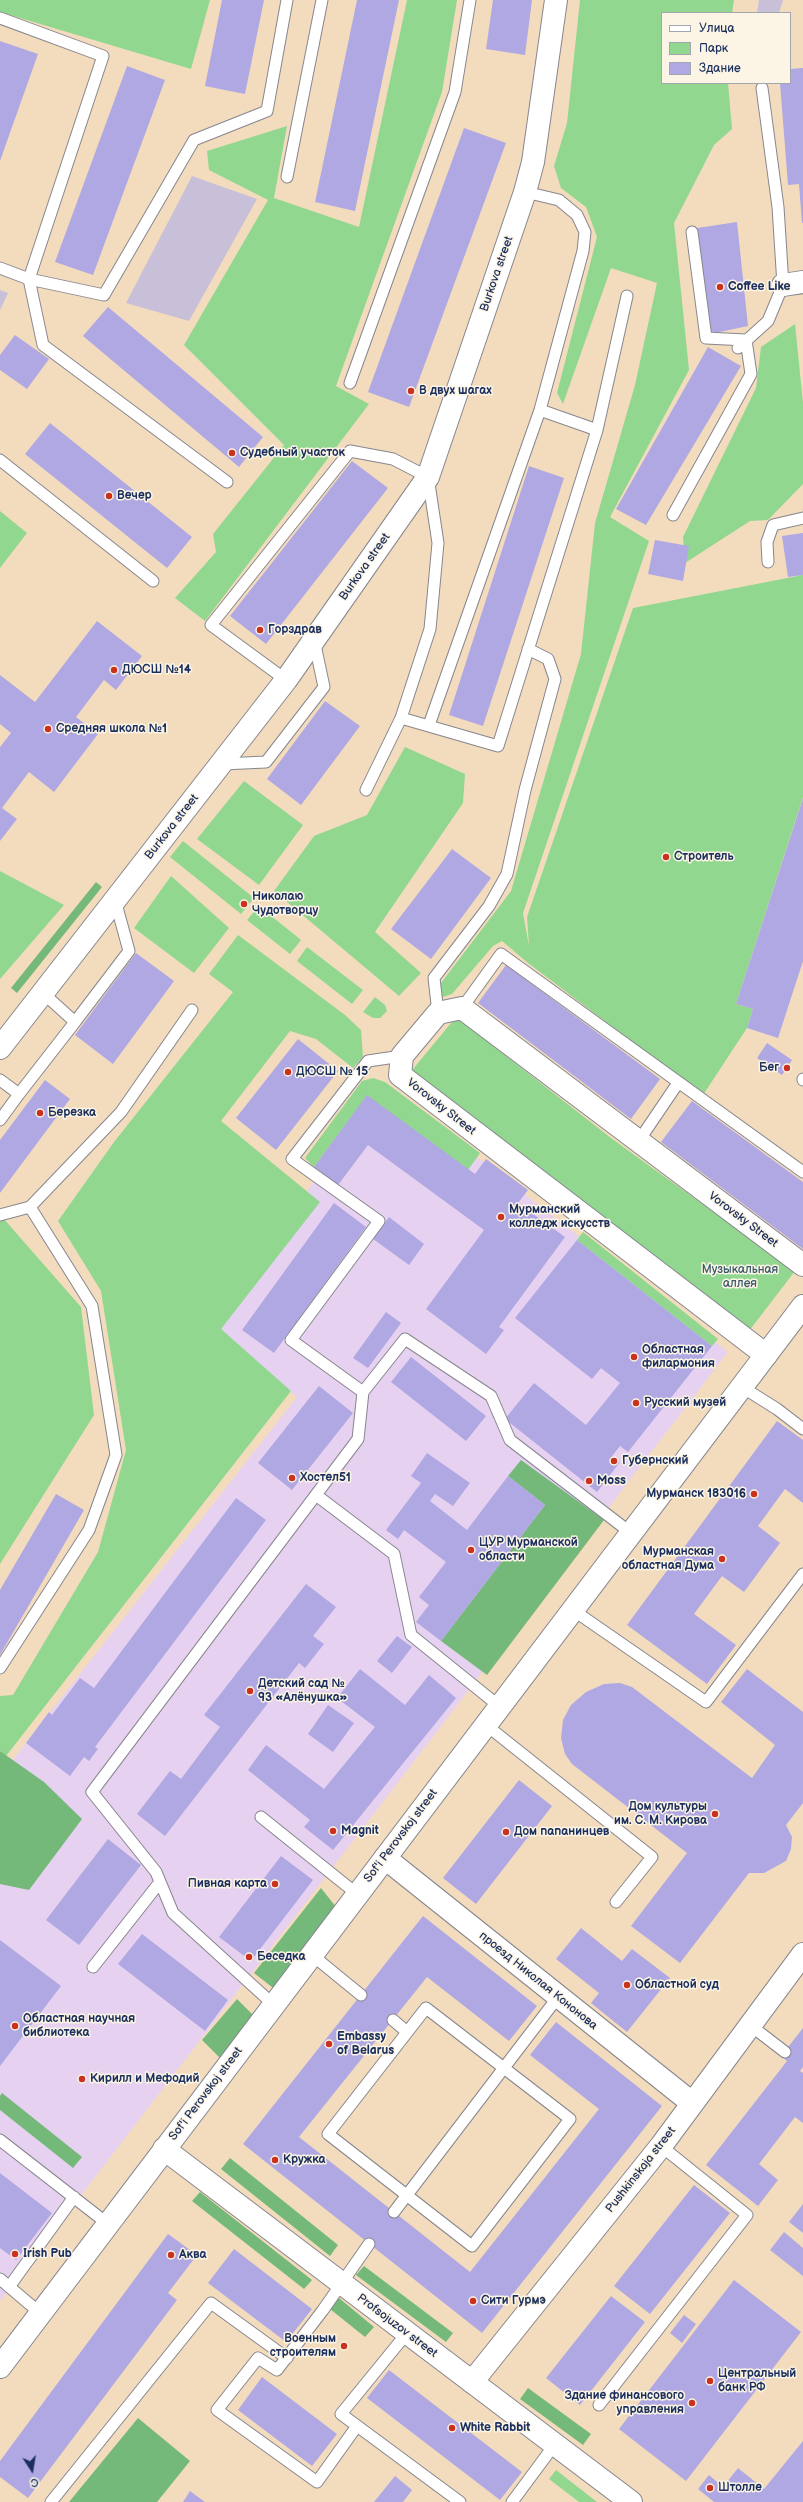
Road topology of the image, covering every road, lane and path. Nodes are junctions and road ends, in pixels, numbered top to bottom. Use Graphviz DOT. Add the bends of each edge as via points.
graph roads {
  1 [pos="287,0"];
  2 [pos="322,0"];
  3 [pos="470,0"];
  4 [pos="556,0"];
  5 [pos="0,18"];
  6 [pos="762,88"];
  7 [pos="287,177"];
  8 [pos="525,192"];
  9 [pos="692,232"];
  10 [pos="0,268"];
  11 [pos="29,279"];
  12 [pos="793,283"];
  13 [pos="627,296"];
  14 [pos="746,340"];
  15 [pos="738,348"];
  16 [pos="350,383"];
  17 [pos="540,410"];
  18 [pos="597,430"];
  19 [pos="0,460"];
  20 [pos="428,477"];
  21 [pos="226,482"];
  22 [pos="673,515"];
  23 [pos="803,518"];
  24 [pos="768,562"];
  25 [pos="152,581"];
  26 [pos="314,640"];
  27 [pos="528,649"];
  28 [pos="286,680"];
  29 [pos="401,718"];
  30 [pos="429,725"];
  31 [pos="221,764"];
  32 [pos="366,790"];
  33 [pos="115,900"];
  34 [pos="43,993"];
  35 [pos="462,1008"];
  36 [pos="192,1010"];
  37 [pos="438,1013"];
  38 [pos="75,1022"];
  39 [pos="0,1048"];
  40 [pos="402,1056"];
  41 [pos="0,1080"];
  42 [pos="678,1083"];
  43 [pos="20,1094"];
  44 [pos="0,1120"];
  45 [pos="638,1142"];
  46 [pos="803,1172"];
  47 [pos="30,1206"];
  48 [pos="0,1215"];
  49 [pos="803,1265"];
  50 [pos="800,1315"];
  51 [pos="766,1355"];
  52 [pos="742,1387"];
  53 [pos="363,1392"];
  54 [pos="803,1429"];
  55 [pos="316,1495"];
  56 [pos="631,1533"];
  57 [pos="803,1574"];
  58 [pos="573,1610"];
  59 [pos="0,1668"];
  60 [pos="500,1706"];
  61 [pos="486,1725"];
  62 [pos="261,1817"];
  63 [pos="385,1858"];
  64 [pos="160,1882"];
  65 [pos="357,1894"];
  66 [pos="616,1902"];
  67 [pos="803,1954"];
  68 [pos="312,1955"];
  69 [pos="93,1967"];
  70 [pos="361,1995"];
  71 [pos="558,1997"];
  72 [pos="274,2004"];
  73 [pos="393,2020"];
  74 [pos="750,2025"];
  75 [pos="407,2032"];
  76 [pos="784,2052"];
  77 [pos="504,2068"];
  78 [pos="692,2104"];
  79 [pos="0,2140"];
  80 [pos="661,2146"];
  81 [pos="164,2149"];
  82 [pos="406,2195"];
  83 [pos="74,2197"];
  84 [pos="394,2212"];
  85 [pos="108,2224"];
  86 [pos="369,2244"];
  87 [pos="0,2279"];
  88 [pos="342,2283"];
  89 [pos="9,2287"];
  90 [pos="40,2314"];
  91 [pos="407,2333"];
  92 [pos="287,2358"];
  93 [pos="0,2366"];
  94 [pos="472,2382"];
  95 [pos="599,2406"];
  96 [pos="357,2426"];
  97 [pos="555,2444"];
  98 [pos="51,2502"];
  99 [pos="460,2502"];
  100 [pos="512,2502"];
  101 [pos="631,2502"];
  1 -- 11 [label="lane" via="267,111 194,140 104,294"];
  2 -- 7 [label="lane"];
  3 -- 16 [label="lane" via="455,92"];
  4 -- 8 [label="street, Burkova street" via="533,162"];
  5 -- 11 [label="lane" via="103,56"];
  6 -- 12 [label="lane" via="778,207"];
  8 -- 17 [label="lane" via="559,200 577,215 586,232 561,338"];
  8 -- 20 [label="street, Burkova street"];
  9 -- 14 [label="lane" via="706,338"];
  10 -- 11 [label="lane"];
  11 -- 21 [label="lane" via="43,345"];
  12 -- 14 [label="lane" via="768,321"];
  13 -- 18 [label="lane"];
  14 -- 15 [label="lane"];
  14 -- 22 [label="lane" via="750,374"];
  17 -- 18 [label="lane"];
  17 -- 30 [label="lane"];
  18 -- 27 [label="lane"];
  19 -- 25 [label="lane"];
  20 -- 26 [label="street, Burkova street"];
  20 -- 28 [label="lane" via="394,459 350,451 212,625"];
  20 -- 29 [label="lane" via="438,543 430,629"];
  23 -- 24 [label="lane" via="773,525 767,542"];
  26 -- 28 [label="street, Burkova street"];
  26 -- 31 [label="lane" via="324,687 266,762"];
  27 -- 30 [label="lane" via="498,746"];
  27 -- 37 [label="lane" via="548,659 555,679 525,790 507,874 490,906 434,978"];
  28 -- 31 [label="street, Burkova street"];
  29 -- 30 [label="lane"];
  29 -- 32 [label="lane"];
  31 -- 33 [label="street, Burkova street"];
  33 -- 34 [label="street, Burkova street"];
  33 -- 38 [label="lane" via="129,951"];
  34 -- 38 [label="lane"];
  34 -- 39 [label="street, Burkova street"];
  35 -- 37 [label="street"];
  35 -- 42 [label="lane" via="501,954"];
  35 -- 45 [label="street, Vorovsky Street"];
  36 -- 47 [label="lane" via="121,1112"];
  37 -- 40 [label="street"];
  38 -- 43 [label="lane"];
  40 -- 51 [label="street" via="400,1076"];
  40 -- 53 [label="lane" via="368,1061 292,1159 379,1221 291,1340"];
  41 -- 43 [label="lane"];
  42 -- 45 [label="lane"];
  42 -- 46 [label="lane"];
  43 -- 44 [label="lane"];
  45 -- 49 [label="street, Vorovsky Street"];
  47 -- 48 [label="lane"];
  47 -- 59 [label="lane" via="92,1306 116,1455 89,1530"];
  50 -- 51 [label="street, Sof'i Perovskoj street"];
  51 -- 52 [label="street, Sof'i Perovskoj street"];
  52 -- 54 [label="lane"];
  52 -- 56 [label="street, Sof'i Perovskoj street"];
  53 -- 55 [label="lane" via="358,1439"];
  53 -- 56 [label="lane" via="405,1339 491,1396 510,1440"];
  55 -- 60 [label="lane" via="394,1554 411,1635"];
  55 -- 64 [label="lane" via="92,1792 156,1872"];
  56 -- 58 [label="street, Sof'i Perovskoj street"];
  57 -- 58 [label="lane" via="706,1702"];
  58 -- 60 [label="street, Sof'i Perovskoj street"];
  60 -- 61 [label="street, Sof'i Perovskoj street"];
  61 -- 63 [label="street, Sof'i Perovskoj street"];
  61 -- 66 [label="lane" via="652,1857"];
  62 -- 65 [label="lane"];
  63 -- 65 [label="street, Sof'i Perovskoj street"];
  63 -- 71 [label="street, проезд Николая Кононова"];
  64 -- 69 [label="lane"];
  64 -- 72 [label="lane" via="173,1913"];
  65 -- 68 [label="street, Sof'i Perovskoj street"];
  67 -- 74 [label="street, Pushkinskaja street"];
  68 -- 70 [label="lane"];
  68 -- 72 [label="street, Sof'i Perovskoj street"];
  71 -- 77 [label="lane"];
  71 -- 78 [label="street, проезд Николая Кононова"];
  72 -- 81 [label="street, Sof'i Perovskoj street"];
  73 -- 75 [label="lane"];
  74 -- 76 [label="lane"];
  74 -- 78 [label="street, Pushkinskaja street"];
  75 -- 77 [label="lane" via="426,2008"];
  75 -- 82 [label="lane" via="328,2134"];
  77 -- 82 [label="lane"];
  77 -- 82 [label="lane" via="570,2119 472,2246"];
  78 -- 80 [label="street, Pushkinskaja street"];
  79 -- 83 [label="lane"];
  80 -- 94 [label="street, Pushkinskaja street"];
  80 -- 95 [label="lane" via="747,2215"];
  81 -- 85 [label="street, Sof'i Perovskoj street"];
  81 -- 88 [label="street, Profsojuzov street"];
  82 -- 84 [label="lane"];
  83 -- 85 [label="lane"];
  83 -- 89 [label="lane"];
  85 -- 90 [label="street, Sof'i Perovskoj street"];
  86 -- 88 [label="lane"];
  87 -- 89 [label="lane"];
  88 -- 91 [label="street, Profsojuzov street"];
  88 -- 92 [label="lane"];
  89 -- 90 [label="lane"];
  90 -- 93 [label="street, Sof'i Perovskoj street"];
  91 -- 94 [label="street, Profsojuzov street"];
  91 -- 96 [label="lane" via="341,2414"];
  92 -- 96 [label="lane" via="277,2370 258,2358 217,2410 317,2482"];
  92 -- 98 [label="lane" via="211,2303"];
  94 -- 97 [label="street, Profsojuzov street"];
  96 -- 99 [label="lane"];
  97 -- 100 [label="lane"];
  97 -- 101 [label="street, Profsojuzov street"];
}
